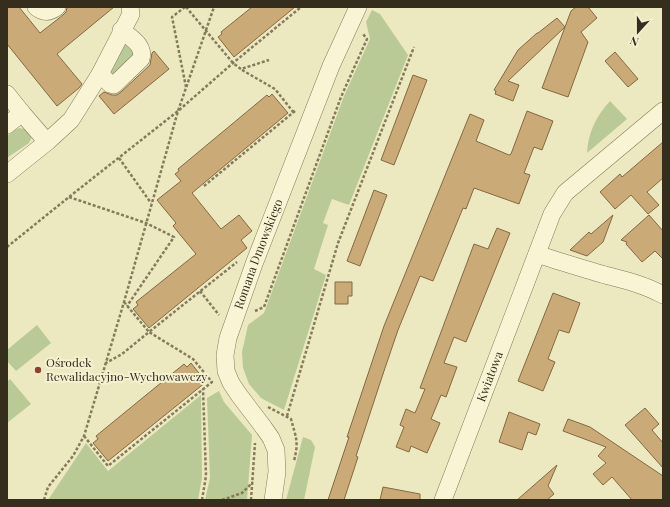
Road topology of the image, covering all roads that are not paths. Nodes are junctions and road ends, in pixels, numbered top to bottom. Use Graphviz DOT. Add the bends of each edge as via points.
graph roads {
  1 [pos="36,7"];
  2 [pos="57,7"];
  3 [pos="130,7"];
  4 [pos="358,7"];
  5 [pos="121,30"];
  6 [pos="100,74"];
  7 [pos="7,94"];
  8 [pos="663,111"];
  9 [pos="22,113"];
  10 [pos="7,125"];
  11 [pos="47,142"];
  12 [pos="7,174"];
  13 [pos="537,254"];
  14 [pos="663,295"];
  15 [pos="273,500"];
  16 [pos="443,500"];
  1 -- 2 [label="street" via="46,12"];
  3 -- 5 [label="street" via="131,14"];
  4 -- 15 [label="street, Romana Dmowskiego" via="254,264 228,338 225,355 226,371 231,383 271,438 276,450 277,472"];
  5 -- 6 [label="street"];
  5 -- 6 [label="street" via="141,46 141,59 114,85"];
  6 -- 11 [label="street" via="71,120"];
  7 -- 9 [label="street"];
  8 -- 13 [label="street, Kwiatowa" via="565,193 552,214"];
  9 -- 10 [label="street"];
  9 -- 11 [label="street"];
  11 -- 12 [label="street"];
  13 -- 14 [label="street" via="636,283"];
  13 -- 16 [label="street, Kwiatowa"];
}
